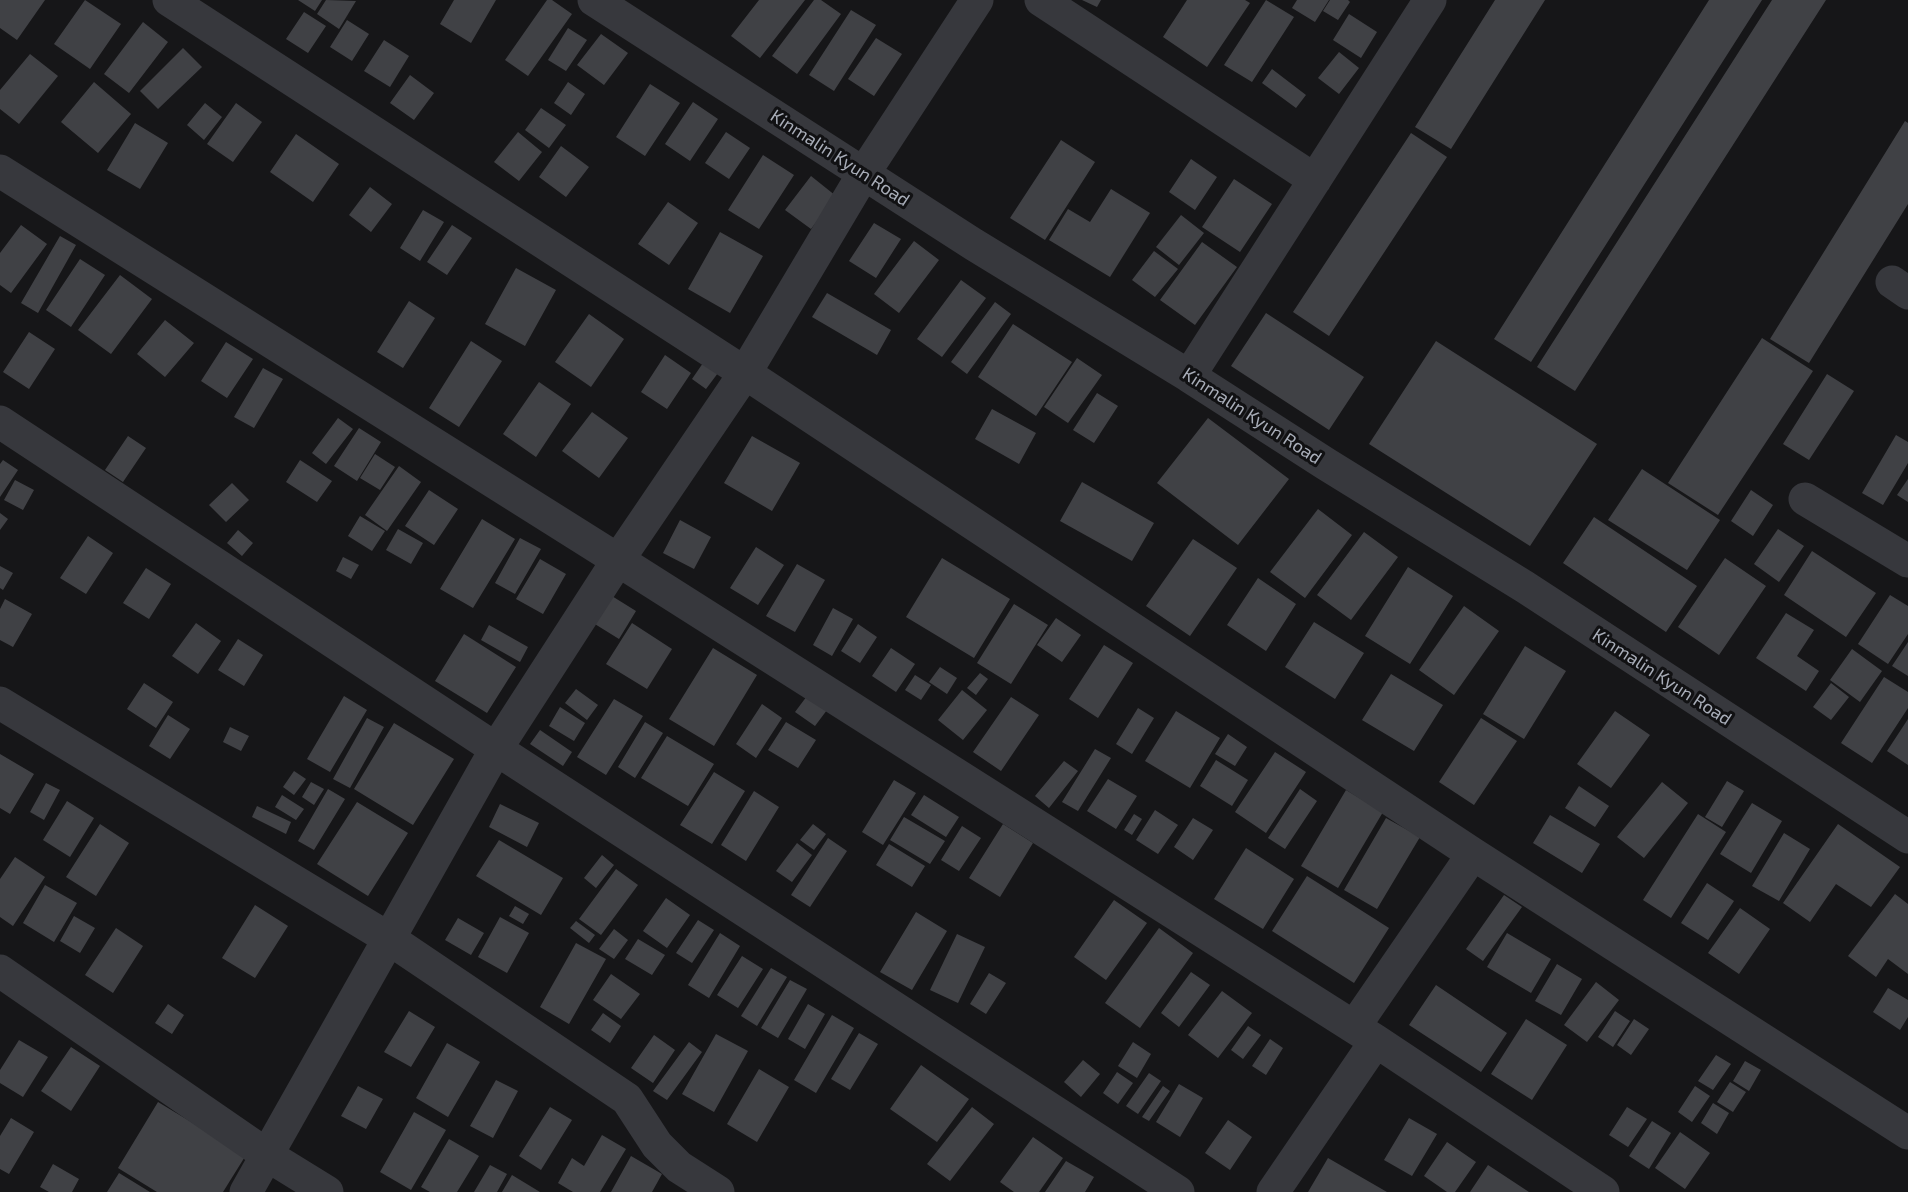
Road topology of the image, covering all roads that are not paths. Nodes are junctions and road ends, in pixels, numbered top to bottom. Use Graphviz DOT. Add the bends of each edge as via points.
graph roads {
  1 [pos="169,0"];
  2 [pos="594,0"];
  3 [pos="977,0"];
  4 [pos="1041,0"];
  5 [pos="1430,0"];
  6 [pos="0,171"];
  7 [pos="864,173"];
  8 [pos="1315,180"];
  9 [pos="745,373"];
  10 [pos="1190,376"];
  11 [pos="0,422"];
  12 [pos="1805,499"];
  13 [pos="618,560"];
  14 [pos="1908,561"];
  15 [pos="0,703"];
  16 [pos="496,749"];
  17 [pos="1908,837"];
  18 [pos="1473,855"];
  19 [pos="388,938"];
  20 [pos="0,971"];
  21 [pos="1365,1034"];
  22 [pos="1908,1133"];
  23 [pos="267,1155"];
  24 [pos="246,1192"];
  25 [pos="327,1192"];
  26 [pos="718,1192"];
  27 [pos="1178,1192"];
  28 [pos="1274,1192"];
  29 [pos="1603,1192"];
  1 -- 9 [label="street"];
  2 -- 7 [label="street, Kinmalin Kyun Road"];
  3 -- 7 [label="street"];
  4 -- 8 [label="street"];
  5 -- 8 [label="street"];
  6 -- 13 [label="street"];
  7 -- 9 [label="street"];
  7 -- 10 [label="street, Kinmalin Kyun Road"];
  8 -- 10 [label="street"];
  9 -- 13 [label="street"];
  9 -- 18 [label="street"];
  10 -- 17 [label="street, Kinmalin Kyun Road"];
  11 -- 16 [label="street"];
  12 -- 14 [label="street"];
  13 -- 16 [label="street"];
  13 -- 21 [label="street"];
  15 -- 19 [label="street"];
  16 -- 19 [label="street"];
  16 -- 27 [label="street"];
  18 -- 21 [label="street"];
  18 -- 22 [label="street"];
  19 -- 23 [label="street"];
  19 -- 26 [label="street" via="627,1100 657,1145 679,1167"];
  20 -- 23 [label="street"];
  21 -- 28 [label="street"];
  21 -- 29 [label="street"];
  23 -- 24 [label="street"];
  23 -- 25 [label="street"];
}
